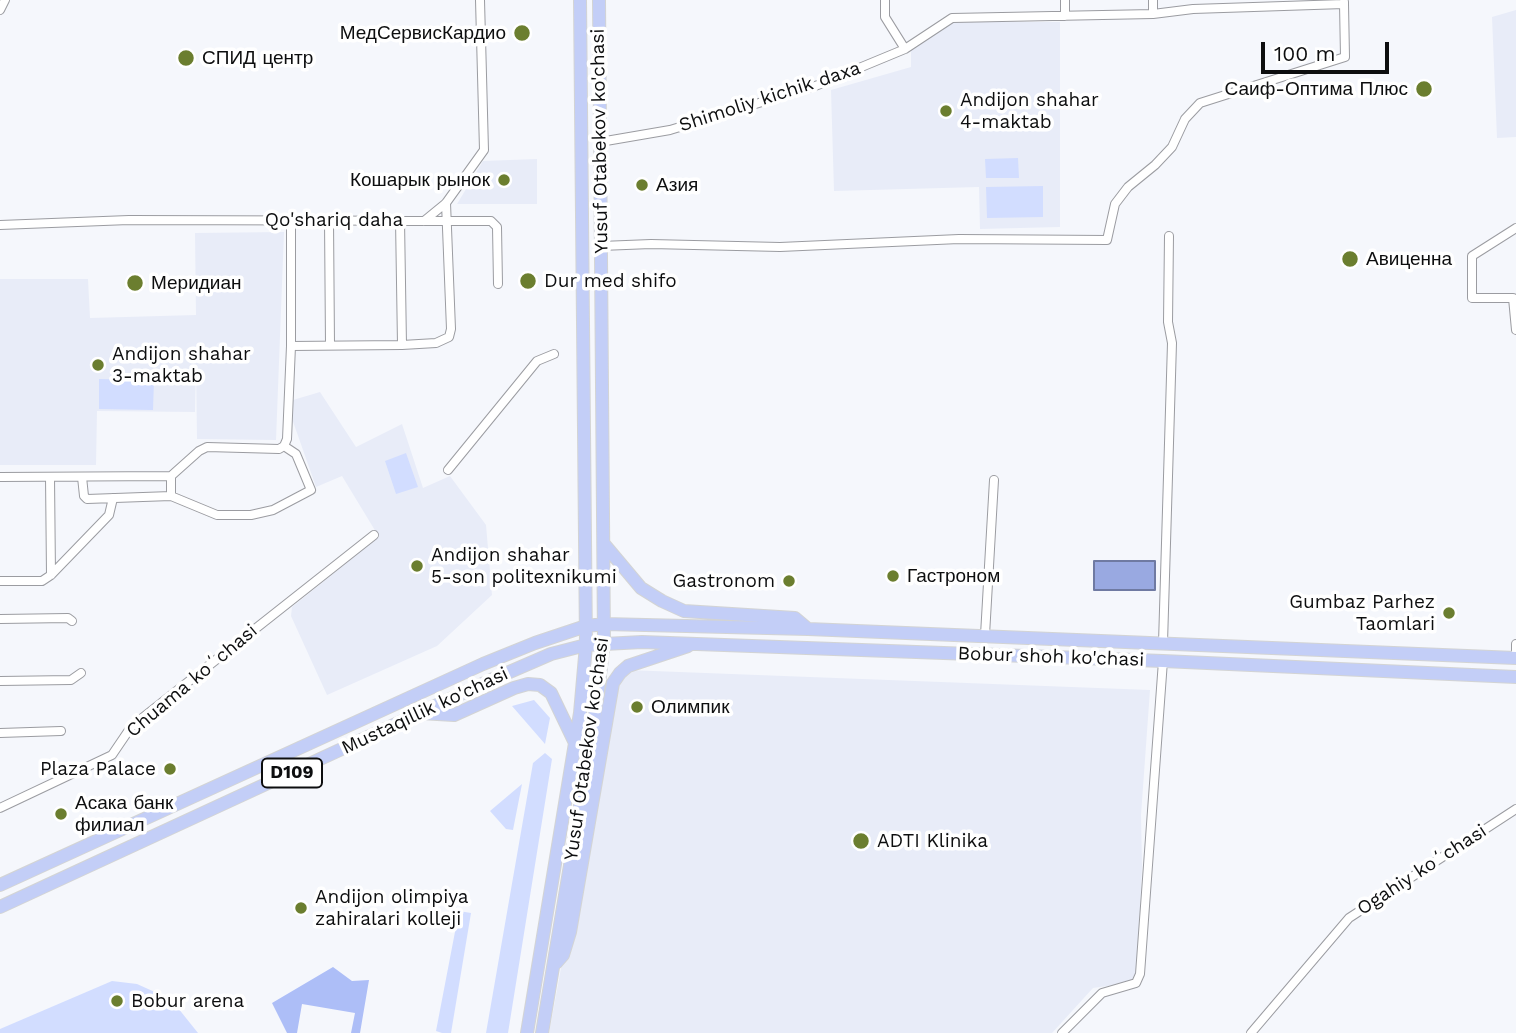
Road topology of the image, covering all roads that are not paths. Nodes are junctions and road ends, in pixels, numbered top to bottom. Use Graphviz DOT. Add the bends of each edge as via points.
graph roads {
  1 [pos="5,0"];
  2 [pos="480,0"];
  3 [pos="580,0"];
  4 [pos="598,0"];
  5 [pos="885,0"];
  6 [pos="1065,0"];
  7 [pos="1153,0"];
  8 [pos="1343,2"];
  9 [pos="0,10"];
  10 [pos="1153,14"];
  11 [pos="1065,16"];
  12 [pos="905,49"];
  13 [pos="600,142"];
  14 [pos="446,203"];
  15 [pos="290,219"];
  16 [pos="328,220"];
  17 [pos="400,220"];
  18 [pos="424,221"];
  19 [pos="448,222"];
  20 [pos="0,225"];
  21 [pos="1516,228"];
  22 [pos="1169,236"];
  23 [pos="601,246"];
  24 [pos="498,284"];
  25 [pos="1516,330"];
  26 [pos="330,345"];
  27 [pos="402,345"];
  28 [pos="291,346"];
  29 [pos="554,354"];
  30 [pos="285,446"];
  31 [pos="448,470"];
  32 [pos="171,476"];
  33 [pos="0,477"];
  34 [pos="50,477"];
  35 [pos="82,477"];
  36 [pos="994,480"];
  37 [pos="171,496"];
  38 [pos="113,498"];
  39 [pos="374,535"];
  40 [pos="604,544"];
  41 [pos="51,575"];
  42 [pos="0,580"];
  43 [pos="0,619"];
  44 [pos="72,621"];
  45 [pos="605,624"];
  46 [pos="586,626"];
  47 [pos="808,629"];
  48 [pos="985,635"];
  49 [pos="604,642"];
  50 [pos="1163,643"];
  51 [pos="693,644"];
  52 [pos="1516,644"];
  53 [pos="586,645"];
  54 [pos="1311,650"];
  55 [pos="1407,654"];
  56 [pos="1516,658"];
  57 [pos="1163,661"];
  58 [pos="1310,668"];
  59 [pos="81,673"];
  60 [pos="1406,673"];
  61 [pos="1516,677"];
  62 [pos="0,681"];
  63 [pos="420,713"];
  64 [pos="61,732"];
  65 [pos="0,733"];
  66 [pos="575,743"];
  67 [pos="0,808"];
  68 [pos="1516,809"];
  69 [pos="0,885"];
  70 [pos="0,907"];
  71 [pos="554,965"];
  72 [pos="527,1033"];
  73 [pos="542,1033"];
  74 [pos="1062,1033"];
  75 [pos="1251,1033"];
  1 -- 9 [label="street"];
  2 -- 14 [label="street, Qo'shariq daha" via="484,150"];
  3 -- 46 [label="main road, Yusuf Otabekov ko'chasi"];
  4 -- 13 [label="main road, Yusuf Otabekov ko'chasi"];
  5 -- 12 [label="street" via="885,17"];
  6 -- 11 [label="street"];
  7 -- 10 [label="street"];
  8 -- 10 [label="street, Shimoliy kichik daxa"];
  8 -- 23 [label="street" via="1345,57 1199,103 1185,119 1172,148 1115,204 1107,240"];
  10 -- 11 [label="street, Shimoliy kichik daxa"];
  11 -- 12 [label="street, Shimoliy kichik daxa" via="952,18"];
  12 -- 13 [label="street, Shimoliy kichik daxa" via="818,85 670,131"];
  13 -- 23 [label="main road, Yusuf Otabekov ko'chasi"];
  14 -- 18 [label="street, Qo'shariq daha"];
  14 -- 19 [label="street"];
  15 -- 16 [label="street, Qo'shariq daha"];
  15 -- 20 [label="street, Qo'shariq daha"];
  15 -- 28 [label="street"];
  16 -- 17 [label="street, Qo'shariq daha"];
  16 -- 26 [label="street"];
  17 -- 18 [label="street, Qo'shariq daha"];
  17 -- 27 [label="street"];
  18 -- 19 [label="street"];
  19 -- 24 [label="street" via="495,222"];
  19 -- 27 [label="street" via="449,337 436,343"];
  21 -- 25 [label="street" via="1472,256 1472,298 1513,298"];
  22 -- 50 [label="street" via="1172,343"];
  23 -- 40 [label="main road, Yusuf Otabekov ko'chasi"];
  26 -- 27 [label="street"];
  26 -- 28 [label="street"];
  28 -- 30 [label="street"];
  29 -- 31 [label="street" via="537,361"];
  30 -- 32 [label="street" via="207,447"];
  30 -- 37 [label="street" via="296,454 311,490 274,510 217,514"];
  32 -- 35 [label="street"];
  32 -- 37 [label="street"];
  33 -- 34 [label="street"];
  34 -- 35 [label="street"];
  34 -- 41 [label="street"];
  35 -- 38 [label="street" via="87,499"];
  36 -- 48 [label="street"];
  37 -- 38 [label="street"];
  38 -- 41 [label="street" via="110,515"];
  39 -- 67 [label="street, Chuama koʻchasi" via="131,727 112,755"];
  40 -- 45 [label="main road, Yusuf Otabekov ko'chasi"];
  40 -- 47 [label="main road" via="641,588 684,611 795,618"];
  41 -- 42 [label="street" via="42,581"];
  43 -- 44 [label="street"];
  45 -- 46 [label="main road, Bobur shoh ko'chasi"];
  45 -- 47 [label="main road, Bobur shoh ko'chasi"];
  45 -- 49 [label="main road, Yusuf Otabekov ko'chasi"];
  46 -- 53 [label="main road, Yusuf Otabekov ko'chasi"];
  46 -- 69 [label="main road, Mustaqillik ko'chasi / D109" via="483,664"];
  47 -- 48 [label="main road, Bobur shoh ko'chasi"];
  48 -- 50 [label="main road, Bobur shoh ko'chasi"];
  49 -- 51 [label="main road, Bobur shoh ko'chasi"];
  49 -- 53 [label="main road, Bobur shoh ko'chasi / D109"];
  49 -- 71 [label="main road, Yusuf Otabekov ko'chasi"];
  50 -- 54 [label="main road, Bobur shoh ko'chasi"];
  51 -- 57 [label="main road, Bobur shoh ko'chasi"];
  51 -- 71 [label="main road" via="628,666 612,683 570,932 564,955"];
  52 -- 56 [label="street"];
  53 -- 63 [label="main road, Mustaqillik ko'chasi / D109" via="551,654"];
  53 -- 66 [label="main road, Yusuf Otabekov ko'chasi"];
  54 -- 55 [label="main road, Bobur shoh ko'chasi"];
  54 -- 58 [label="main road"];
  55 -- 56 [label="main road, Bobur shoh ko'chasi"];
  55 -- 60 [label="main road"];
  57 -- 58 [label="main road, Bobur shoh ko'chasi"];
  57 -- 74 [label="street" via="1140,974 1136,983 1102,993"];
  58 -- 60 [label="main road, Bobur shoh ko'chasi"];
  59 -- 62 [label="street" via="71,680"];
  60 -- 61 [label="main road, Bobur shoh ko'chasi"];
  63 -- 66 [label="main road" via="454,715 514,688 540,685 551,693"];
  63 -- 70 [label="main road, Mustaqillik ko'chasi / D109"];
  64 -- 65 [label="street"];
  66 -- 72 [label="main road, Yusuf Otabekov ko'chasi"];
  68 -- 75 [label="street, Ogahiy koʻchasi" via="1349,918"];
  71 -- 73 [label="main road, Yusuf Otabekov ko'chasi"];
}
